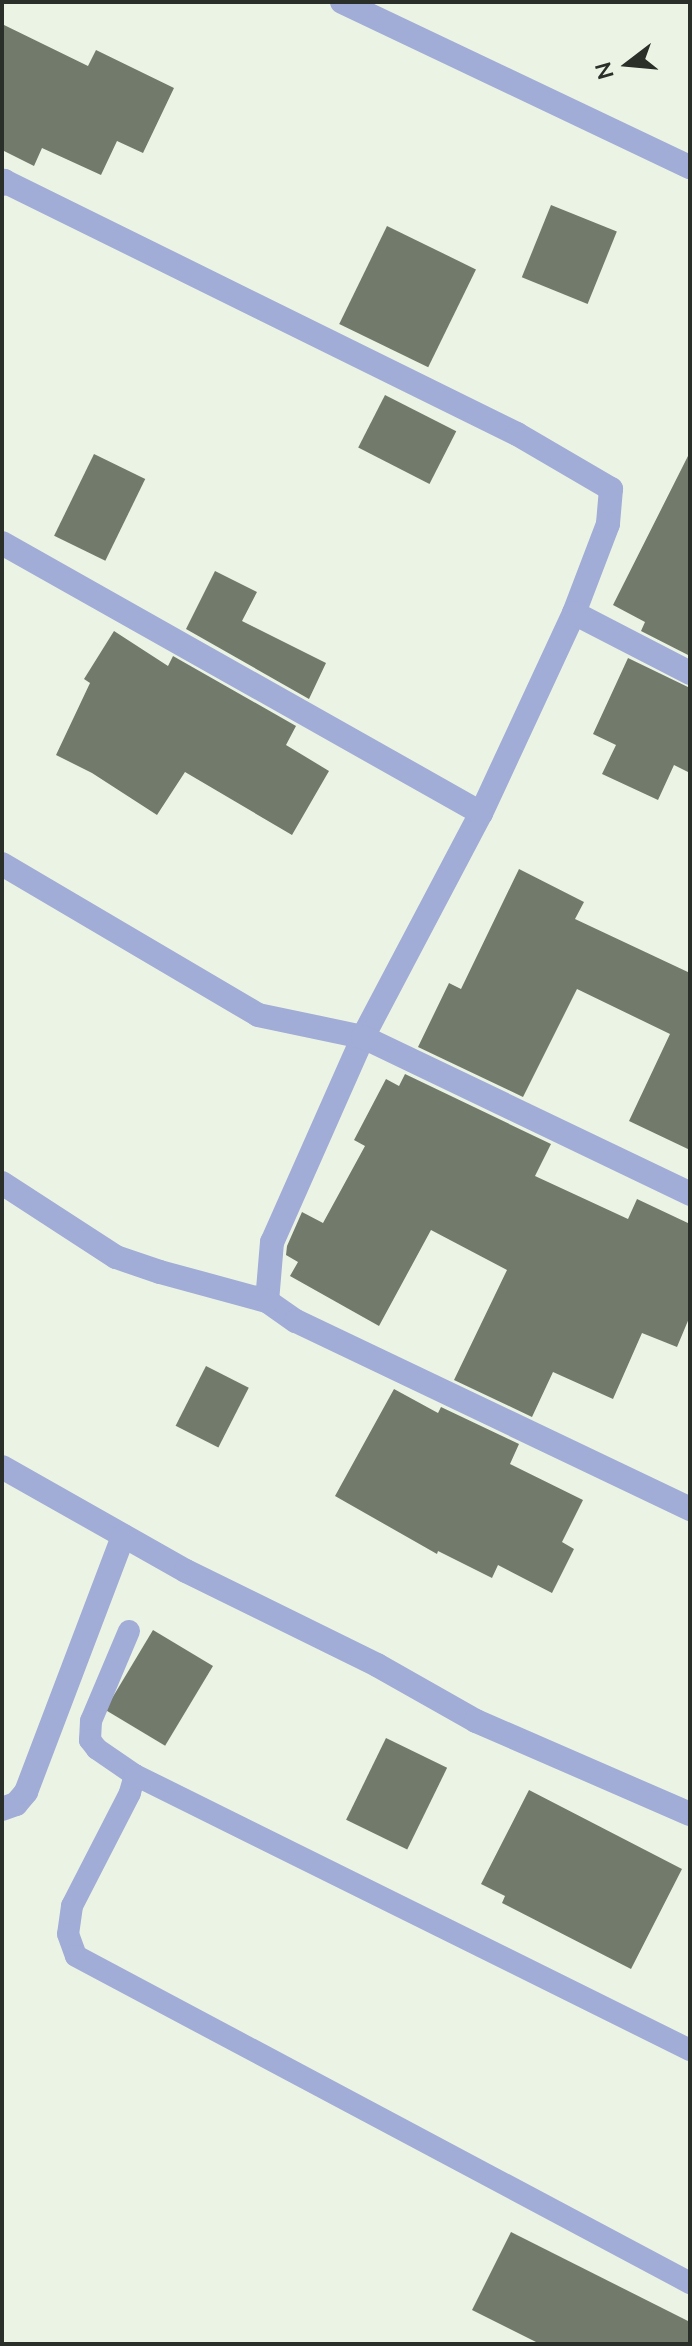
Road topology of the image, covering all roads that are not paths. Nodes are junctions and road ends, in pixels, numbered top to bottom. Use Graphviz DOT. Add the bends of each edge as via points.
graph roads {
  1 [pos="342,2"];
  2 [pos="690,167"];
  3 [pos="3,182"];
  4 [pos="2,543"];
  5 [pos="574,613"];
  6 [pos="690,673"];
  7 [pos="481,813"];
  8 [pos="2,864"];
  9 [pos="363,1037"];
  10 [pos="2,1183"];
  11 [pos="690,1194"];
  12 [pos="267,1301"];
  13 [pos="2,1467"];
  14 [pos="690,1509"];
  15 [pos="123,1536"];
  16 [pos="129,1631"];
  17 [pos="135,1775"];
  18 [pos="2,1809"];
  19 [pos="690,1814"];
  20 [pos="690,2050"];
  21 [pos="690,2283"];
  1 -- 2 [label="street"];
  3 -- 5 [label="street" via="517,434 611,489 608,524"];
  4 -- 7 [label="street"];
  5 -- 6 [label="street"];
  5 -- 7 [label="street"];
  7 -- 9 [label="street"];
  8 -- 9 [label="street" via="258,1015"];
  9 -- 11 [label="street"];
  9 -- 12 [label="street" via="272,1242"];
  10 -- 12 [label="street" via="116,1257"];
  12 -- 14 [label="street" via="296,1321"];
  13 -- 15 [label="street"];
  15 -- 18 [label="street" via="26,1792 16,1804"];
  15 -- 19 [label="street" via="476,1721"];
  16 -- 17 [label="lane" via="91,1721 90,1740"];
  17 -- 20 [label="lane"];
  17 -- 21 [label="lane" via="72,1906 68,1934 76,1956"];
}
